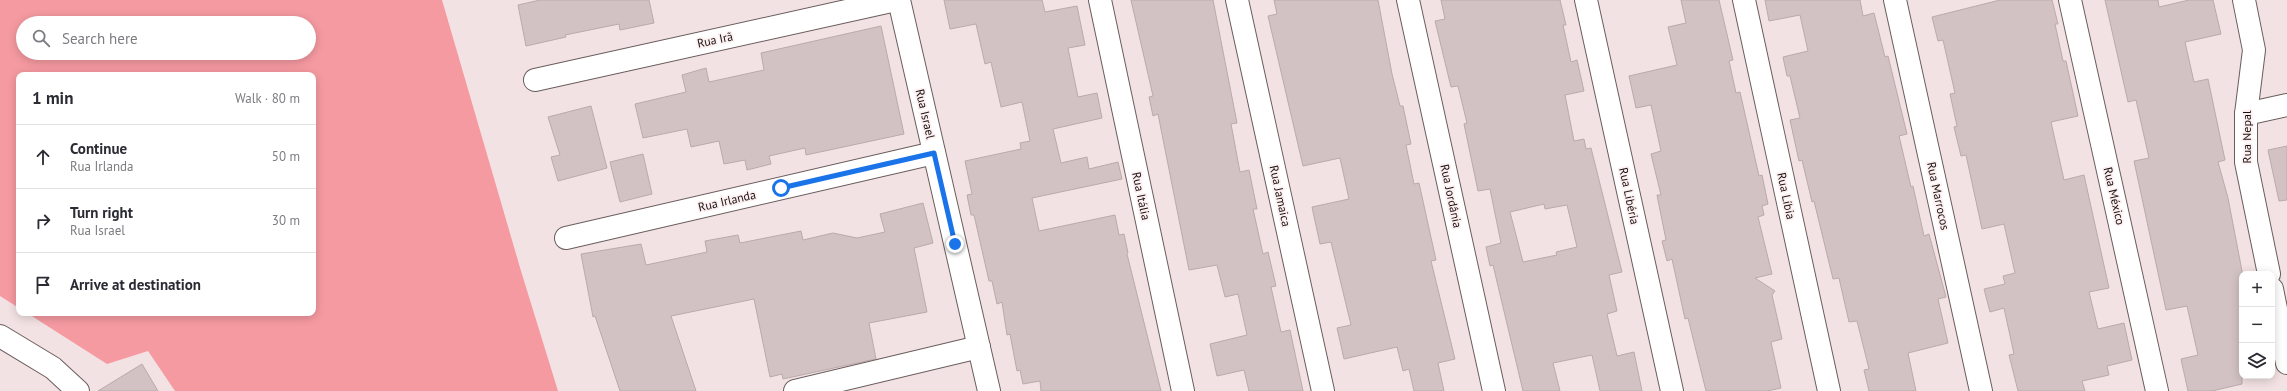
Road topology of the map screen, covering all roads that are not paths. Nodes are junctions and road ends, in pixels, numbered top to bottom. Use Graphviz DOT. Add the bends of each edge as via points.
graph roads {
  1 [pos="897,0"];
  2 [pos="1100,0"];
  3 [pos="1237,0"];
  4 [pos="1408,0"];
  5 [pos="1586,0"];
  6 [pos="1744,0"];
  7 [pos="1895,0"];
  8 [pos="2070,0"];
  9 [pos="2244,0"];
  10 [pos="535,80"];
  11 [pos="2287,105"];
  12 [pos="2246,114"];
  13 [pos="934,153"];
  14 [pos="566,238"];
  15 [pos="2268,271"];
  16 [pos="2275,304"];
  17 [pos="0,336"];
  18 [pos="979,347"];
  19 [pos="2287,363"];
  20 [pos="78,391"];
  21 [pos="796,391"];
  22 [pos="989,391"];
  23 [pos="1183,391"];
  24 [pos="1323,391"];
  25 [pos="1494,391"];
  26 [pos="1672,391"];
  27 [pos="1829,391"];
  28 [pos="1981,391"];
  29 [pos="2158,391"];
  1 -- 10 [label="street, Rua Irã"];
  1 -- 13 [label="street, Rua Israel"];
  2 -- 23 [label="street, Rua Itália"];
  3 -- 24 [label="street, Rua Jamaica"];
  4 -- 25 [label="street, Rua Jordânia"];
  5 -- 26 [label="street, Rua Libéria"];
  6 -- 27 [label="street, Rua Líbia"];
  7 -- 28 [label="street, Rua Marrocos"];
  8 -- 29 [label="street, Rua México"];
  9 -- 12 [label="street, Rua Nepal" via="2254,50"];
  11 -- 12 [label="street"];
  12 -- 15 [label="street, Rua Nepal" via="2246,162"];
  13 -- 14 [label="street, Rua Irlanda"];
  13 -- 18 [label="street, Rua Israel"];
  16 -- 19 [label="street"];
  17 -- 20 [label="street" via="53,368"];
  18 -- 21 [label="street"];
  18 -- 22 [label="street, Rua Israel"];
}
